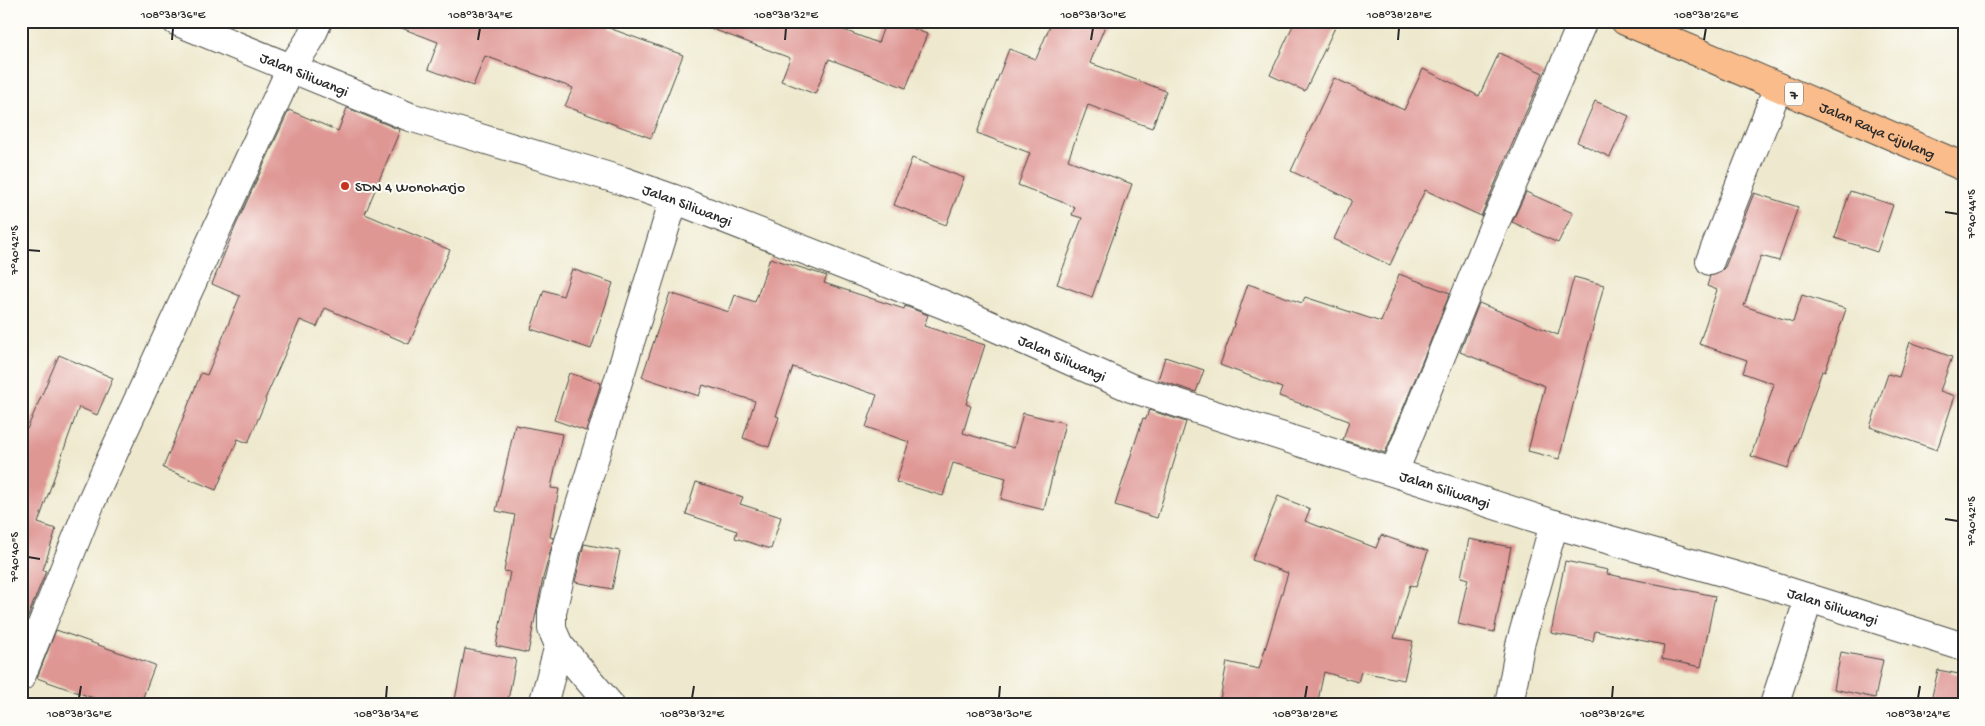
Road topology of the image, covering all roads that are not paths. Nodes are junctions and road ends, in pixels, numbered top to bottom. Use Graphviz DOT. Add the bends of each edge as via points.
graph roads {
  1 [pos="176,21"];
  2 [pos="318,21"];
  3 [pos="1582,21"];
  4 [pos="1625,21"];
  5 [pos="291,68"];
  6 [pos="1778,87"];
  7 [pos="1964,167"];
  8 [pos="674,199"];
  9 [pos="1710,261"];
  10 [pos="1394,472"];
  11 [pos="1554,524"];
  12 [pos="1809,598"];
  13 [pos="558,645"];
  14 [pos="1964,647"];
  15 [pos="21,677"];
  16 [pos="543,705"];
  17 [pos="610,705"];
  18 [pos="1509,705"];
  19 [pos="1774,705"];
  1 -- 5 [label="street, Jalan Siliwangi"];
  2 -- 5 [label="street"];
  3 -- 10 [label="street" via="1494,225"];
  4 -- 6 [label="highway, Jalan Raya Cijulang / 7"];
  5 -- 8 [label="street, Jalan Siliwangi" via="410,117"];
  5 -- 15 [label="street" via="91,502"];
  6 -- 7 [label="highway, Jalan Raya Cijulang / 7"];
  6 -- 9 [label="street"];
  8 -- 10 [label="street, Jalan Siliwangi" via="945,305 1131,388"];
  8 -- 13 [label="street" via="566,550 552,612 552,629"];
  10 -- 11 [label="street, Jalan Siliwangi"];
  11 -- 12 [label="street, Jalan Siliwangi"];
  11 -- 18 [label="street" via="1520,645"];
  12 -- 14 [label="street, Jalan Siliwangi"];
  12 -- 19 [label="street"];
  13 -- 16 [label="street"];
  13 -- 17 [label="street"];
}
